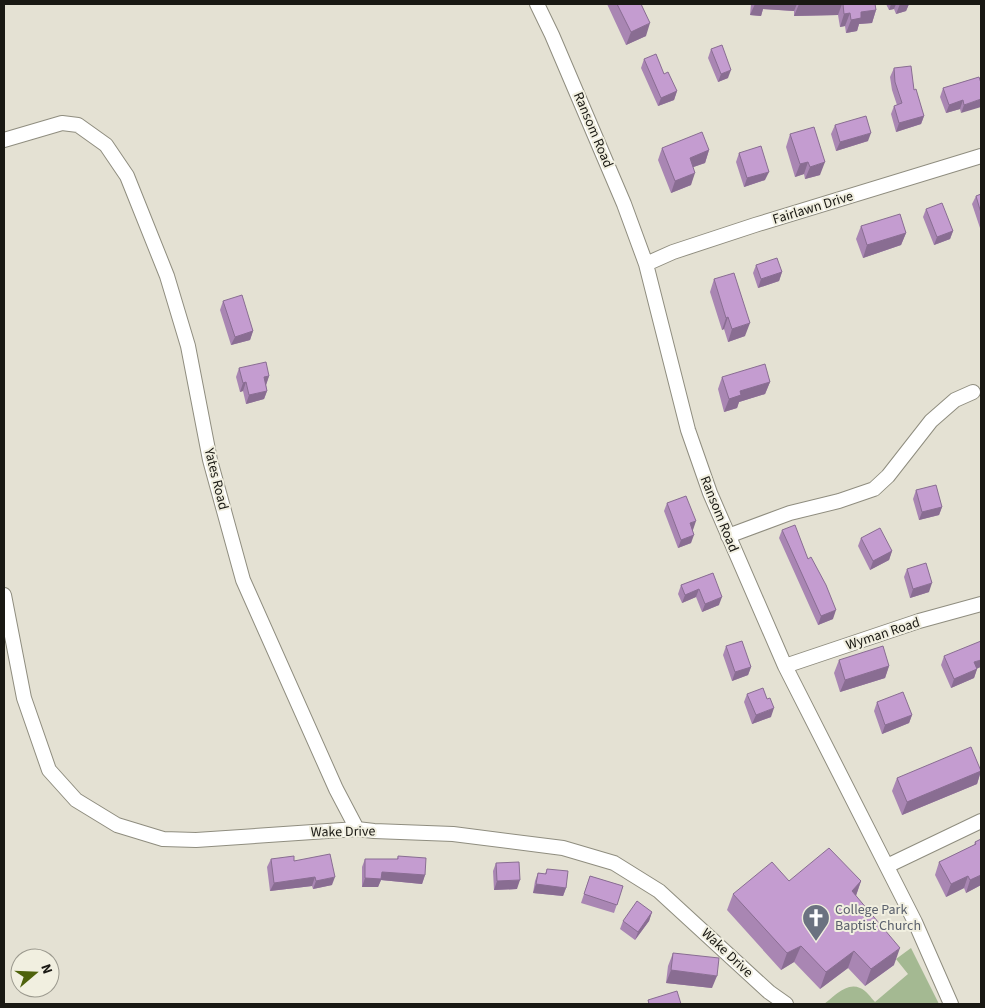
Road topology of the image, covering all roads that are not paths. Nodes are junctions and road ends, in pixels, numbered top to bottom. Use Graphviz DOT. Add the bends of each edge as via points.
graph roads {
  1 [pos="537,4"];
  2 [pos="4,140"];
  3 [pos="981,156"];
  4 [pos="646,264"];
  5 [pos="973,392"];
  6 [pos="728,536"];
  7 [pos="4,595"];
  8 [pos="981,604"];
  9 [pos="785,666"];
  10 [pos="981,821"];
  11 [pos="357,829"];
  12 [pos="887,866"];
  13 [pos="786,1004"];
  14 [pos="952,1004"];
  1 -- 4 [label="street, Ransom Road" via="624,204"];
  2 -- 11 [label="street, Yates Road" via="62,123 78,125 106,145 127,176 168,276 188,346 210,460 243,580"];
  3 -- 4 [label="street, Fairlawn Drive" via="673,252"];
  4 -- 6 [label="street, Ransom Road" via="688,430"];
  5 -- 6 [label="street" via="955,400 931,421 874,489 790,513"];
  6 -- 9 [label="street, Ransom Road"];
  7 -- 11 [label="street, Wake Drive" via="24,698 49,770 76,800 117,825 162,839"];
  8 -- 9 [label="street, Wyman Road"];
  9 -- 12 [label="street, Ransom Road"];
  10 -- 12 [label="street"];
  11 -- 13 [label="street, Wake Drive" via="453,834 554,846 614,863 659,891"];
  12 -- 14 [label="street, Ransom Road"];
}
